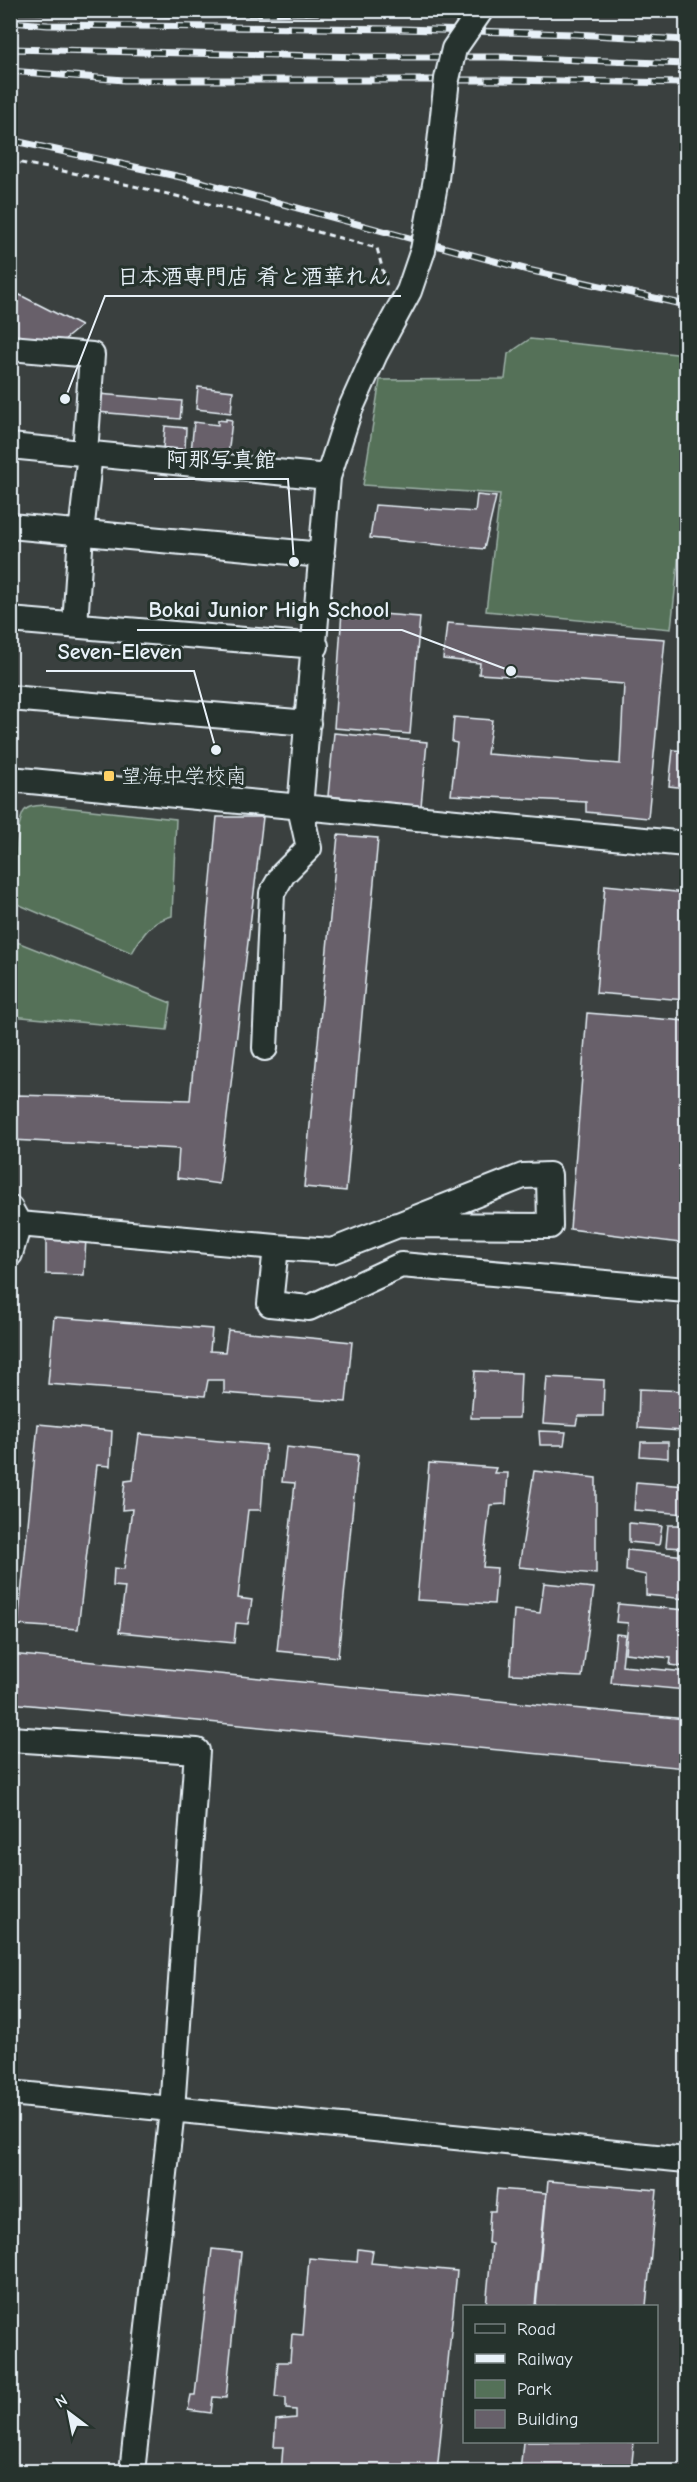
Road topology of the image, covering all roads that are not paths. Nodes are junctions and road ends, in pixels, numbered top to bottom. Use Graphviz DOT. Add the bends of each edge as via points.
graph roads {
  1 [pos="481,10"];
  2 [pos="10,348"];
  3 [pos="10,446"];
  4 [pos="88,453"];
  5 [pos="328,477"];
  6 [pos="10,526"];
  7 [pos="81,533"];
  8 [pos="322,555"];
  9 [pos="10,620"];
  10 [pos="75,626"];
  11 [pos="316,646"];
  12 [pos="10,698"];
  13 [pos="308,723"];
  14 [pos="10,780"];
  15 [pos="300,808"];
  16 [pos="687,844"];
  17 [pos="265,1048"];
  18 [pos="15,1216"];
  19 [pos="397,1225"];
  20 [pos="276,1247"];
  21 [pos="10,1254"];
  22 [pos="687,1290"];
  23 [pos="10,1739"];
  24 [pos="10,2092"];
  25 [pos="172,2110"];
  26 [pos="687,2160"];
  27 [pos="132,2472"];
  1 -- 5 [label="street, bridge" via="454,49 423,250 404,300 353,403"];
  2 -- 4 [label="street" via="92,355"];
  3 -- 4 [label="street"];
  4 -- 5 [label="street"];
  4 -- 7 [label="street"];
  5 -- 8 [label="street"];
  6 -- 7 [label="street"];
  7 -- 8 [label="street"];
  7 -- 10 [label="street"];
  8 -- 11 [label="street"];
  9 -- 10 [label="street"];
  10 -- 11 [label="street"];
  11 -- 13 [label="street"];
  12 -- 13 [label="street"];
  13 -- 15 [label="street"];
  14 -- 15 [label="street"];
  15 -- 16 [label="street"];
  15 -- 17 [label="street" via="309,848 272,893"];
  18 -- 20 [label="street"];
  18 -- 21 [label="street"];
  19 -- 19 [label="street" via="523,1176 549,1175 550,1226"];
  19 -- 20 [label="street" via="332,1251"];
  20 -- 22 [label="street" via="270,1304 309,1308 401,1265"];
  23 -- 25 [label="street" via="197,1751"];
  24 -- 25 [label="street"];
  25 -- 26 [label="street"];
  25 -- 27 [label="street"];
}
